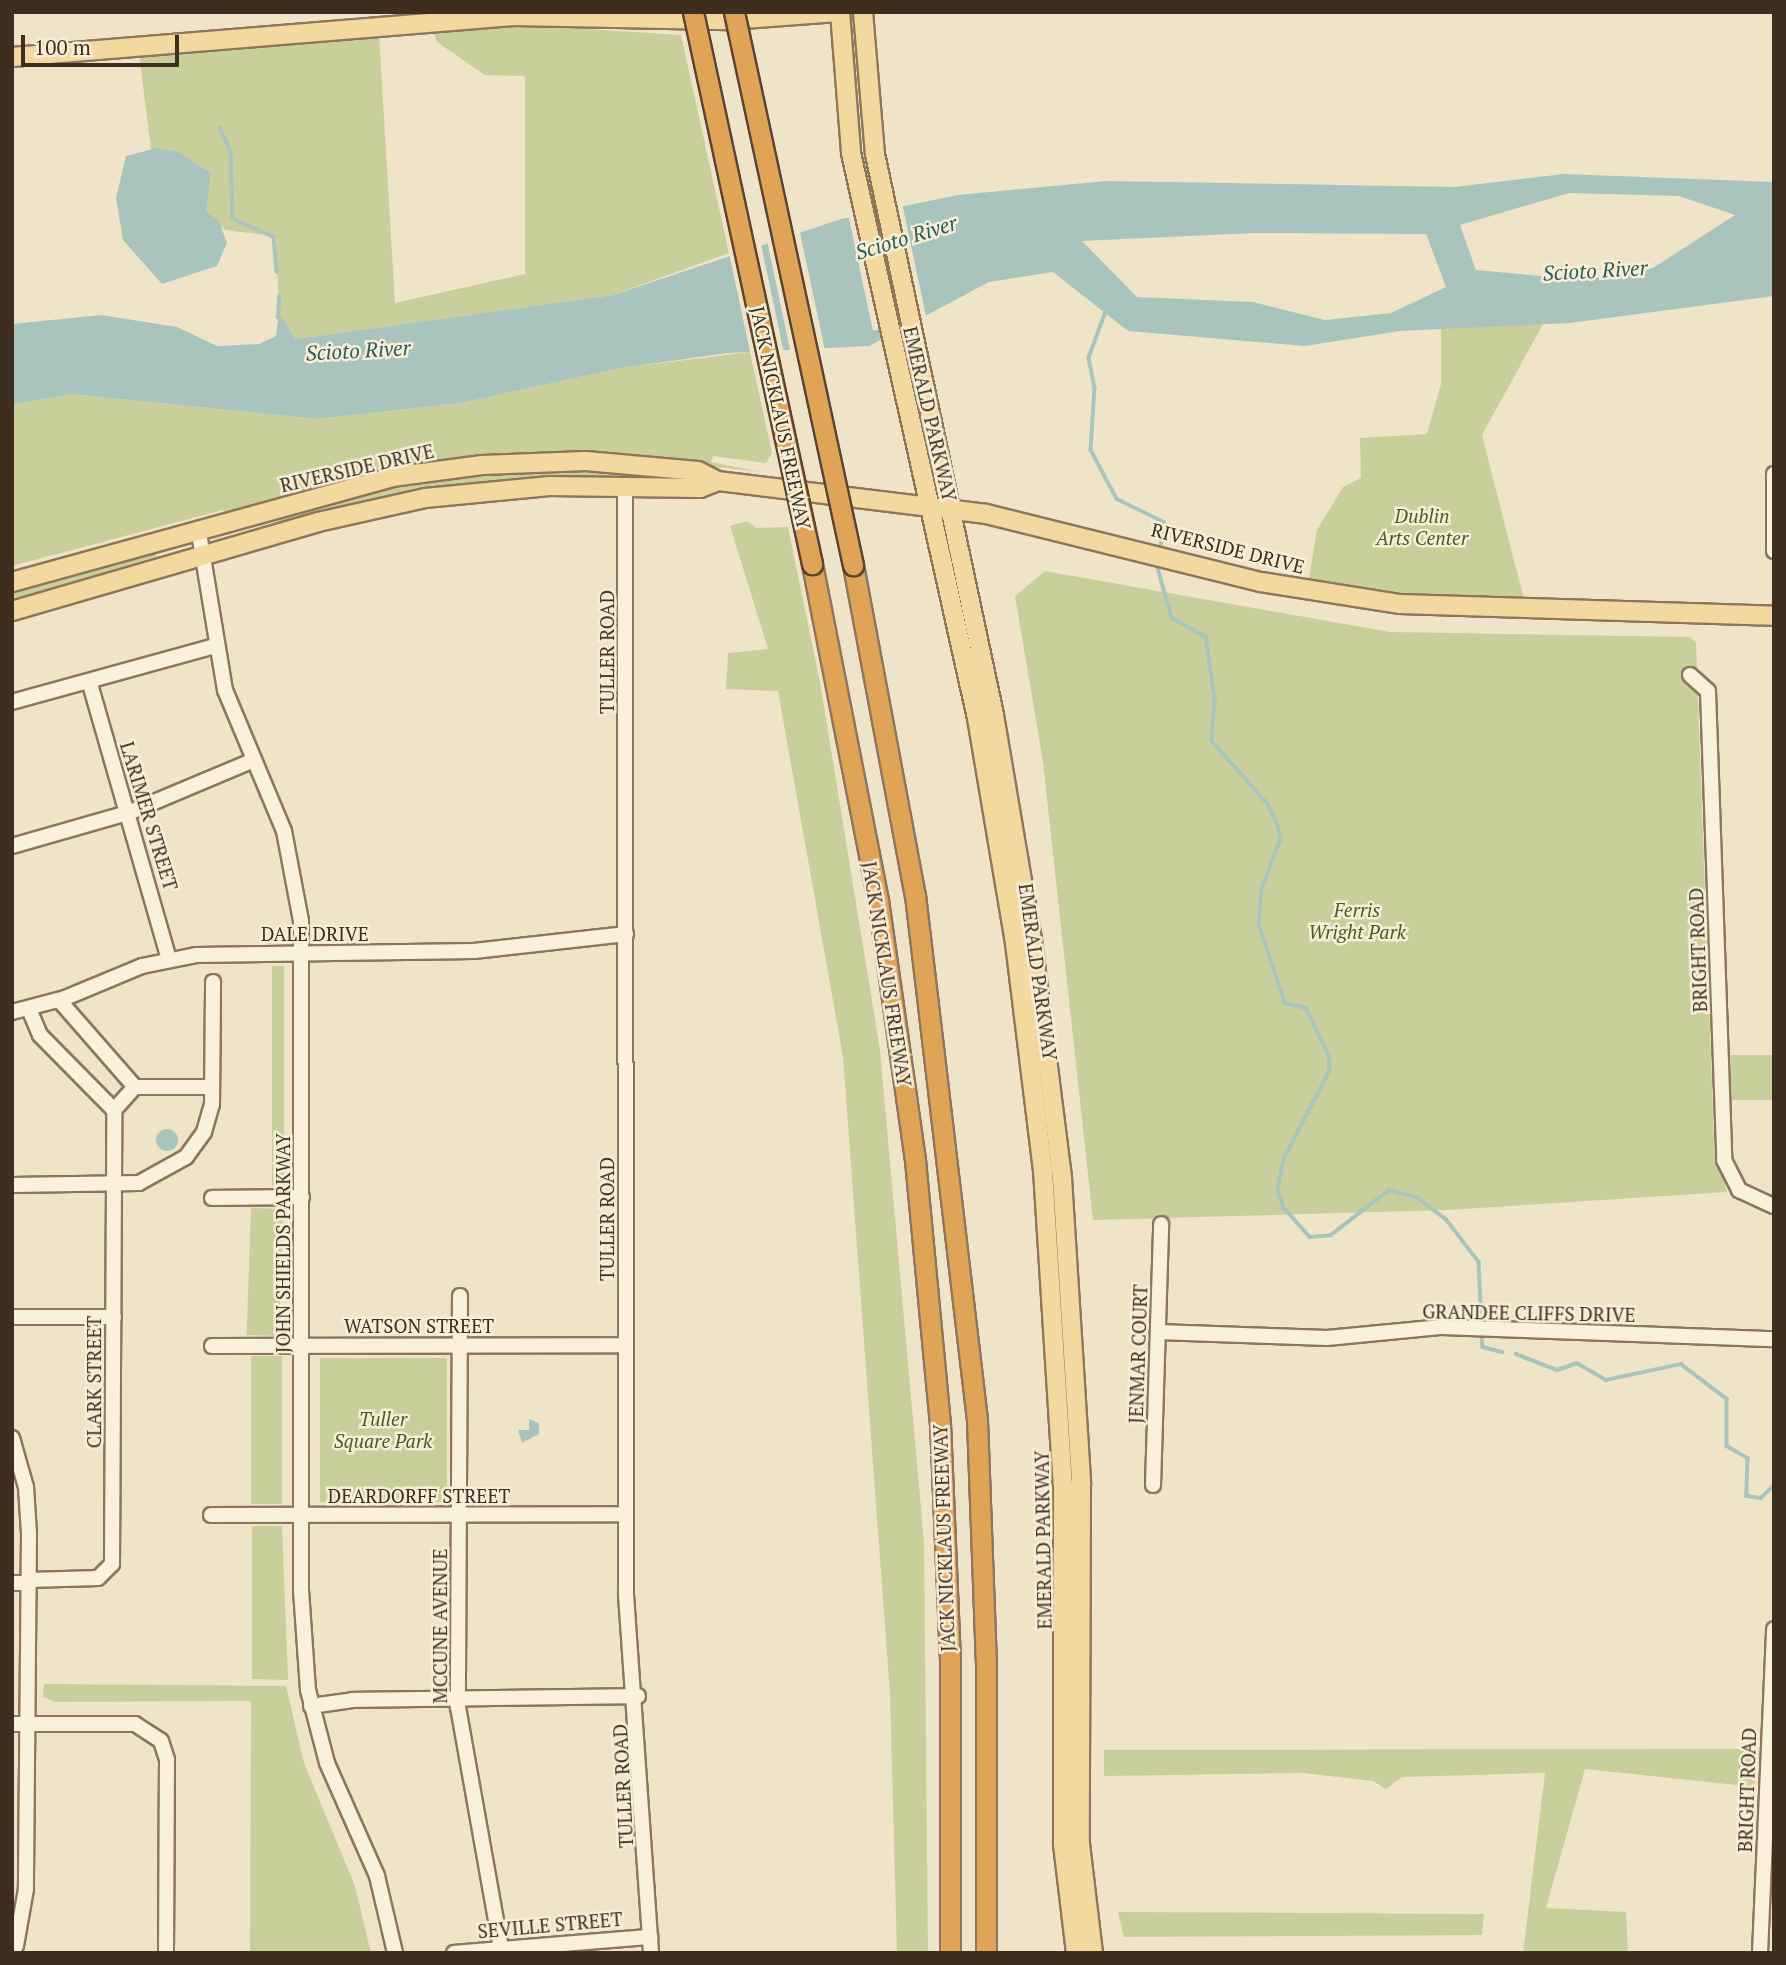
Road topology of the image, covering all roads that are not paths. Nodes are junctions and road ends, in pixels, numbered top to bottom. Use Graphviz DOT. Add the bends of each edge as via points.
graph roads {
  1 [pos="693,12"];
  2 [pos="734,12"];
  3 [pos="839,12"];
  4 [pos="863,12"];
  5 [pos="12,57"];
  6 [pos="1773,474"];
  7 [pos="718,481"];
  8 [pos="625,485"];
  9 [pos="929,505"];
  10 [pos="954,509"];
  11 [pos="199,533"];
  12 [pos="1774,551"];
  13 [pos="203,558"];
  14 [pos="12,582"];
  15 [pos="12,611"];
  16 [pos="1774,616"];
  17 [pos="216,646"];
  18 [pos="1690,675"];
  19 [pos="90,684"];
  20 [pos="12,702"];
  21 [pos="254,760"];
  22 [pos="128,813"];
  23 [pos="12,846"];
  24 [pos="626,934"];
  25 [pos="302,953"];
  26 [pos="169,959"];
  27 [pos="213,982"];
  28 [pos="59,1000"];
  29 [pos="29,1009"];
  30 [pos="12,1012"];
  31 [pos="135,1087"];
  32 [pos="212,1087"];
  33 [pos="114,1110"];
  34 [pos="12,1185"];
  35 [pos="115,1185"];
  36 [pos="302,1197"];
  37 [pos="212,1198"];
  38 [pos="1774,1206"];
  39 [pos="1161,1224"];
  40 [pos="460,1296"];
  41 [pos="12,1317"];
  42 [pos="114,1317"];
  43 [pos="1158,1332"];
  44 [pos="1774,1339"];
  45 [pos="302,1345"];
  46 [pos="460,1345"];
  47 [pos="626,1345"];
  48 [pos="212,1346"];
  49 [pos="12,1438"];
  50 [pos="1153,1485"];
  51 [pos="626,1514"];
  52 [pos="211,1515"];
  53 [pos="301,1515"];
  54 [pos="460,1515"];
  55 [pos="29,1581"];
  56 [pos="12,1583"];
  57 [pos="1774,1629"];
  58 [pos="638,1696"];
  59 [pos="457,1699"];
  60 [pos="311,1706"];
  61 [pos="12,1724"];
  62 [pos="28,1724"];
  63 [pos="1768,1917"];
  64 [pos="650,1937"];
  65 [pos="18,1948"];
  66 [pos="502,1950"];
  67 [pos="166,1953"];
  68 [pos="395,1953"];
  69 [pos="454,1953"];
  70 [pos="651,1953"];
  71 [pos="950,1953"];
  72 [pos="986,1953"];
  73 [pos="1076,1953"];
  74 [pos="1093,1953"];
  75 [pos="1760,1953"];
  1 -- 71 [label="highway, JACK NICKLAUS FREEWAY, bridge" via="813,565 878,900 916,1174 941,1451"];
  2 -- 72 [label="highway, JACK NICKLAUS FREEWAY, bridge" via="853,565 917,908 977,1420"];
  3 -- 5 [label="main road" via="730,20 515,16"];
  3 -- 9 [label="main road, EMERALD PARKWAY" via="841,75 858,193"];
  4 -- 10 [label="main road, EMERALD PARKWAY" via="864,73 877,166"];
  6 -- 12 [label="street"];
  7 -- 8 [label="main road, RIVERSIDE DRIVE" via="700,488"];
  7 -- 9 [label="main road, RIVERSIDE DRIVE"];
  7 -- 11 [label="main road, RIVERSIDE DRIVE" via="698,471 623,463 482,465 331,491"];
  8 -- 13 [label="main road, RIVERSIDE DRIVE" via="425,498 318,522"];
  8 -- 24 [label="street, TULLER ROAD"];
  9 -- 10 [label="main road, RIVERSIDE DRIVE"];
  9 -- 73 [label="main road, EMERALD PARKWAY" via="986,771 1043,1170 1063,1484 1063,1844"];
  10 -- 16 [label="main road, RIVERSIDE DRIVE" via="1130,546 1261,582 1400,604"];
  10 -- 74 [label="main road, EMERALD PARKWAY" via="1032,940 1062,1178 1081,1484 1080,1844"];
  11 -- 13 [label="street, JOHN SHIELDS PARKWAY"];
  11 -- 14 [label="main road, RIVERSIDE DRIVE"];
  13 -- 15 [label="main road, RIVERSIDE DRIVE"];
  13 -- 17 [label="street, JOHN SHIELDS PARKWAY"];
  17 -- 19 [label="street"];
  17 -- 21 [label="street, JOHN SHIELDS PARKWAY" via="232,712"];
  18 -- 38 [label="street, BRIGHT ROAD" via="1708,691 1724,1160 1739,1190"];
  19 -- 20 [label="street"];
  19 -- 22 [label="street, LARIMER STREET"];
  21 -- 22 [label="street"];
  21 -- 25 [label="street, JOHN SHIELDS PARKWAY" via="290,855"];
  22 -- 23 [label="street"];
  22 -- 26 [label="street, LARIMER STREET"];
  24 -- 25 [label="street, DALE DRIVE" via="466,952"];
  24 -- 47 [label="street, TULLER ROAD"];
  25 -- 26 [label="street, DALE DRIVE"];
  25 -- 36 [label="street, JOHN SHIELDS PARKWAY"];
  26 -- 28 [label="street, DALE DRIVE"];
  27 -- 32 [label="street"];
  28 -- 29 [label="street, DALE DRIVE"];
  28 -- 31 [label="street"];
  29 -- 30 [label="street, DALE DRIVE"];
  29 -- 33 [label="street" via="40,1035"];
  31 -- 32 [label="street"];
  31 -- 33 [label="street"];
  32 -- 35 [label="street" via="208,1124 186,1157 152,1179"];
  33 -- 35 [label="street, CLARK STREET"];
  34 -- 35 [label="street"];
  35 -- 42 [label="street, CLARK STREET"];
  36 -- 37 [label="street"];
  36 -- 45 [label="street, JOHN SHIELDS PARKWAY"];
  39 -- 43 [label="street, JENMAR COURT"];
  40 -- 46 [label="street, MCCUNE AVENUE"];
  41 -- 42 [label="street"];
  42 -- 55 [label="street, CLARK STREET" via="111,1566 98,1578"];
  43 -- 44 [label="street, GRANDEE CLIFFS DRIVE" via="1327,1338 1479,1328"];
  43 -- 50 [label="street, JENMAR COURT"];
  45 -- 46 [label="street, WATSON STREET"];
  45 -- 48 [label="street, WATSON STREET"];
  45 -- 53 [label="street, JOHN SHIELDS PARKWAY"];
  46 -- 47 [label="street, WATSON STREET"];
  46 -- 54 [label="street, MCCUNE AVENUE"];
  47 -- 51 [label="street, TULLER ROAD"];
  49 -- 55 [label="street" via="27,1496"];
  51 -- 54 [label="street, DEARDORFF STREET"];
  51 -- 58 [label="street, TULLER ROAD" via="627,1616"];
  52 -- 53 [label="street, DEARDORFF STREET"];
  53 -- 54 [label="street, DEARDORFF STREET"];
  53 -- 60 [label="street, JOHN SHIELDS PARKWAY" via="302,1624"];
  54 -- 59 [label="street, MCCUNE AVENUE"];
  55 -- 56 [label="street, CLARK STREET"];
  55 -- 62 [label="street"];
  57 -- 63 [label="street, BRIGHT ROAD"];
  58 -- 59 [label="street"];
  58 -- 64 [label="street, TULLER ROAD"];
  59 -- 60 [label="street"];
  59 -- 66 [label="street, MCCUNE AVENUE"];
  60 -- 68 [label="street, JOHN SHIELDS PARKWAY" via="331,1774 377,1876"];
  61 -- 62 [label="street"];
  62 -- 65 [label="street" via="26,1889"];
  62 -- 67 [label="street" via="135,1724 161,1741 167,1760"];
  63 -- 75 [label="street, BRIGHT ROAD"];
  64 -- 66 [label="street, SEVILLE STREET"];
  64 -- 70 [label="street, TULLER ROAD"];
  66 -- 69 [label="street, SEVILLE STREET"];
}
